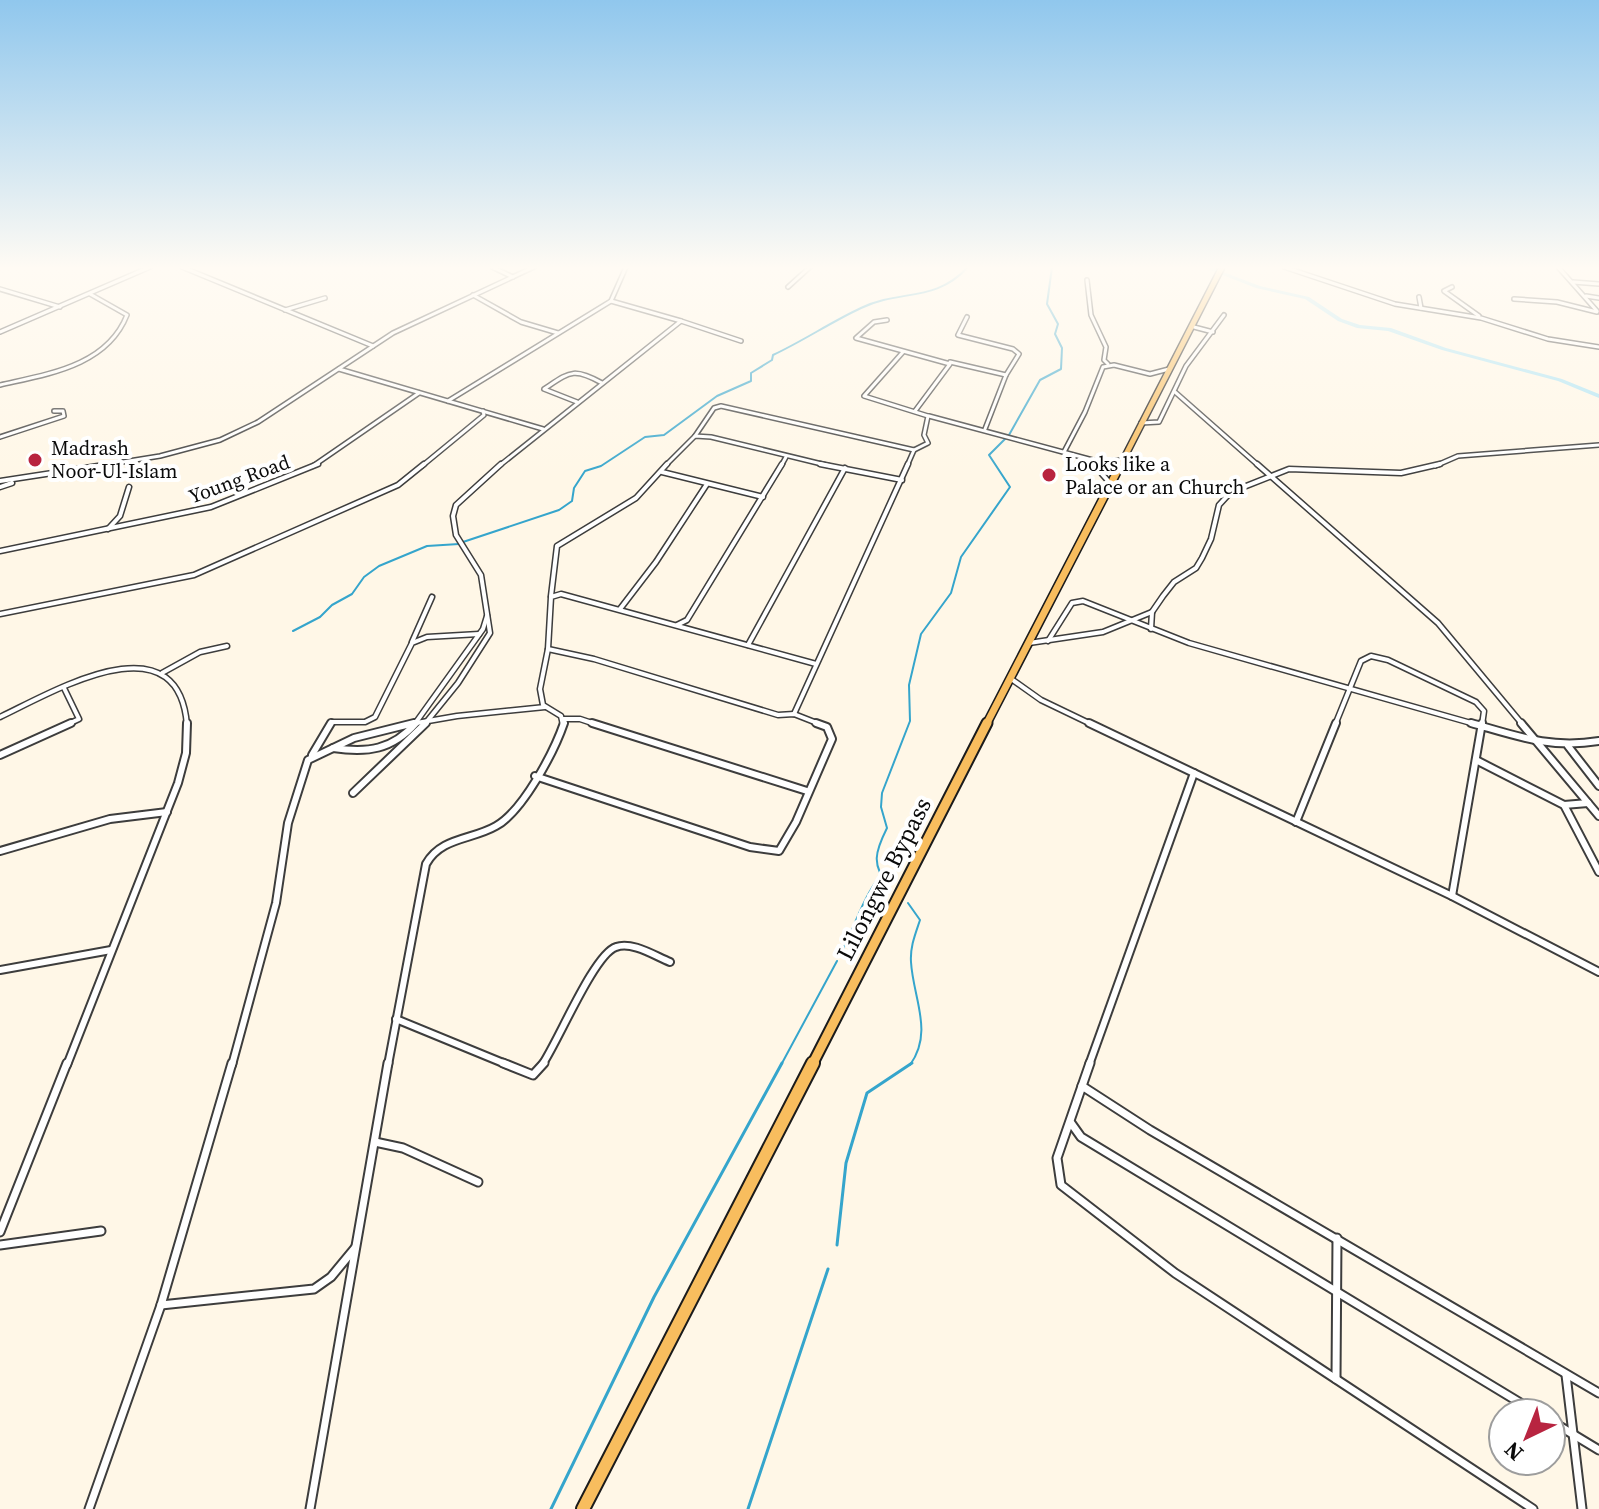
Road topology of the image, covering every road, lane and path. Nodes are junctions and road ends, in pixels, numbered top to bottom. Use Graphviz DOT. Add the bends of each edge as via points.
graph roads {
  1 [pos="117,337"];
  2 [pos="352,337"];
  3 [pos="388,337"];
  4 [pos="553,337"];
  5 [pos="660,337"];
  6 [pos="730,337"];
  7 [pos="857,337"];
  8 [pos="966,337"];
  9 [pos="1102,337"];
  10 [pos="1185,337"];
  11 [pos="1209,337"];
  12 [pos="1540,337"];
  13 [pos="741,341"];
  14 [pos="373,346"];
  15 [pos="1598,348"];
  16 [pos="903,352"];
  17 [pos="949,362"];
  18 [pos="1108,364"];
  19 [pos="338,368"];
  20 [pos="1152,373"];
  21 [pos="1166,374"];
  22 [pos="1006,375"];
  23 [pos="602,383"];
  24 [pos="0,385"];
  25 [pos="1175,392"];
  26 [pos="419,393"];
  27 [pos="448,401"];
  28 [pos="578,402"];
  29 [pos="54,411"];
  30 [pos="483,411"];
  31 [pos="916,412"];
  32 [pos="928,416"];
  33 [pos="1141,423"];
  34 [pos="543,429"];
  35 [pos="985,429"];
  36 [pos="695,436"];
  37 [pos="0,437"];
  38 [pos="1599,445"];
  39 [pos="914,450"];
  40 [pos="1064,452"];
  41 [pos="786,457"];
  42 [pos="1122,460"];
  43 [pos="1102,463"];
  44 [pos="845,468"];
  45 [pos="662,472"];
  46 [pos="1272,477"];
  47 [pos="902,480"];
  48 [pos="1110,483"];
  49 [pos="0,484"];
  50 [pos="707,484"];
  51 [pos="129,487"];
  52 [pos="763,497"];
  53 [pos="107,529"];
  54 [pos="0,551"];
  55 [pos="432,597"];
  56 [pos="551,597"];
  57 [pos="620,609"];
  58 [pos="487,611"];
  59 [pos="1152,612"];
  60 [pos="0,614"];
  61 [pos="1133,622"];
  62 [pos="676,625"];
  63 [pos="1151,629"];
  64 [pos="479,634"];
  65 [pos="1048,641"];
  66 [pos="412,643"];
  67 [pos="1028,643"];
  68 [pos="748,645"];
  69 [pos="227,646"];
  70 [pos="548,649"];
  71 [pos="816,664"];
  72 [pos="162,673"];
  73 [pos="1009,678"];
  74 [pos="64,688"];
  75 [pos="1351,689"];
  76 [pos="545,707"];
  77 [pos="794,714"];
  78 [pos="0,717"];
  79 [pos="563,719"];
  80 [pos="429,720"];
  81 [pos="416,721"];
  82 [pos="1481,726"];
  83 [pos="1539,741"];
  84 [pos="1599,741"];
  85 [pos="1568,746"];
  86 [pos="330,748"];
  87 [pos="0,755"];
  88 [pos="312,756"];
  89 [pos="1476,760"];
  90 [pos="1194,773"];
  91 [pos="534,776"];
  92 [pos="1599,786"];
  93 [pos="807,791"];
  94 [pos="353,793"];
  95 [pos="1589,803"];
  96 [pos="1564,805"];
  97 [pos="167,812"];
  98 [pos="1599,816"];
  99 [pos="1296,822"];
  100 [pos="0,851"];
  101 [pos="1599,872"];
  102 [pos="1452,896"];
  103 [pos="111,950"];
  104 [pos="670,962"];
  105 [pos="0,970"];
  106 [pos="1599,972"];
  107 [pos="396,1019"];
  108 [pos="1082,1086"];
  109 [pos="1071,1123"];
  110 [pos="375,1142"];
  111 [pos="478,1182"];
  112 [pos="101,1231"];
  113 [pos="0,1232"];
  114 [pos="1337,1237"];
  115 [pos="0,1245"];
  116 [pos="355,1247"];
  117 [pos="1335,1291"];
  118 [pos="161,1305"];
  119 [pos="1566,1374"];
  120 [pos="1336,1379"];
  121 [pos="1599,1393"];
  122 [pos="1511,1397"];
  123 [pos="1567,1431"];
  124 [pos="1574,1435"];
  125 [pos="1599,1450"];
  126 [pos="89,1509"];
  127 [pos="310,1509"];
  128 [pos="583,1509"];
  129 [pos="1533,1509"];
  130 [pos="1582,1509"];
  1 -- 24 [label="street" via="114,344 63,368"];
  2 -- 14 [label="street"];
  3 -- 14 [label="street"];
  4 -- 27 [label="street"];
  5 -- 23 [label="street"];
  6 -- 13 [label="street"];
  7 -- 16 [label="street"];
  8 -- 22 [label="street" via="1018,353"];
  9 -- 18 [label="street"];
  10 -- 21 [label="main road, Lilongwe Bypass"];
  11 -- 25 [label="street" via="1186,366"];
  12 -- 15 [label="street"];
  14 -- 19 [label="street"];
  16 -- 17 [label="street"];
  16 -- 31 [label="street" via="864,396"];
  17 -- 22 [label="street"];
  17 -- 31 [label="street"];
  18 -- 20 [label="street"];
  18 -- 40 [label="street"];
  19 -- 26 [label="street"];
  19 -- 49 [label="street" via="250,427 210,444"];
  20 -- 21 [label="street"];
  20 -- 21 [label="street"];
  21 -- 33 [label="main road, Lilongwe Bypass"];
  22 -- 35 [label="street"];
  23 -- 28 [label="street"];
  23 -- 28 [label="street" via="569,372 544,389"];
  25 -- 33 [label="street" via="1159,422"];
  25 -- 46 [label="street"];
  26 -- 27 [label="street"];
  26 -- 53 [label="street, Young Road" via="316,465 211,507"];
  27 -- 30 [label="street"];
  28 -- 34 [label="street"];
  29 -- 37 [label="street" via="63,411 64,416"];
  30 -- 34 [label="street"];
  30 -- 60 [label="street" via="398,485 194,575"];
  31 -- 32 [label="street"];
  32 -- 35 [label="street"];
  32 -- 39 [label="street" via="928,443"];
  33 -- 42 [label="main road, Lilongwe Bypass"];
  34 -- 58 [label="street" via="453,510 459,541 481,575"];
  35 -- 40 [label="street"];
  36 -- 39 [label="street" via="721,406"];
  36 -- 41 [label="street"];
  36 -- 45 [label="street"];
  38 -- 46 [label="street" via="1458,456 1401,473 1300,468"];
  39 -- 47 [label="street"];
  40 -- 43 [label="street"];
  41 -- 44 [label="street"];
  41 -- 52 [label="street"];
  42 -- 43 [label="street"];
  42 -- 48 [label="main road, Lilongwe Bypass"];
  43 -- 48 [label="street" via="1102,474"];
  44 -- 47 [label="street"];
  44 -- 68 [label="street"];
  45 -- 50 [label="street"];
  45 -- 56 [label="street" via="631,501 557,546"];
  46 -- 59 [label="street" via="1231,492 1219,505 1211,539 1196,568 1174,582"];
  46 -- 83 [label="street" via="1438,623"];
  47 -- 71 [label="street"];
  48 -- 67 [label="main road, Lilongwe Bypass"];
  50 -- 52 [label="street"];
  50 -- 57 [label="street"];
  51 -- 53 [label="street" via="120,516"];
  52 -- 62 [label="street" via="687,620"];
  53 -- 54 [label="street, Young Road"];
  55 -- 66 [label="street"];
  56 -- 57 [label="street" via="561,594"];
  56 -- 70 [label="street"];
  57 -- 62 [label="street"];
  58 -- 64 [label="street"];
  58 -- 80 [label="street" via="490,633"];
  59 -- 61 [label="street"];
  59 -- 63 [label="street"];
  61 -- 63 [label="street"];
  61 -- 65 [label="street"];
  61 -- 65 [label="street" via="1079,600"];
  62 -- 68 [label="street"];
  63 -- 75 [label="street"];
  64 -- 66 [label="street"];
  64 -- 81 [label="street"];
  65 -- 67 [label="street"];
  66 -- 88 [label="street" via="375,717 332,722"];
  67 -- 73 [label="main road, Lilongwe Bypass"];
  68 -- 71 [label="street"];
  69 -- 72 [label="street" via="200,652"];
  70 -- 76 [label="street" via="539,695"];
  70 -- 77 [label="street" via="778,715"];
  71 -- 77 [label="street"];
  72 -- 74 [label="street" via="119,668"];
  72 -- 97 [label="street" via="175,690 188,736"];
  73 -- 90 [label="street" via="1041,700"];
  73 -- 128 [label="main road, Lilongwe Bypass"];
  74 -- 78 [label="street"];
  74 -- 87 [label="street" via="79,719"];
  75 -- 82 [label="street"];
  75 -- 82 [label="street" via="1361,661 1379,656 1476,702 1484,711"];
  75 -- 99 [label="street"];
  76 -- 79 [label="street"];
  76 -- 80 [label="street"];
  77 -- 93 [label="street" via="827,727 833,736"];
  79 -- 91 [label="street"];
  79 -- 93 [label="street" via="580,719"];
  80 -- 81 [label="street"];
  80 -- 94 [label="street"];
  81 -- 86 [label="street"];
  81 -- 86 [label="street" via="402,739 388,746"];
  82 -- 83 [label="street"];
  82 -- 89 [label="street"];
  83 -- 85 [label="street"];
  83 -- 95 [label="street"];
  84 -- 85 [label="street"];
  85 -- 92 [label="street"];
  86 -- 88 [label="street"];
  88 -- 118 [label="street" via="288,823 263,957"];
  89 -- 96 [label="street"];
  89 -- 102 [label="street"];
  90 -- 99 [label="street"];
  90 -- 108 [label="street"];
  91 -- 93 [label="street" via="773,851 783,849"];
  91 -- 107 [label="street" via="504,821 442,846 429,857"];
  95 -- 96 [label="street"];
  95 -- 98 [label="street"];
  96 -- 101 [label="street"];
  97 -- 100 [label="street" via="110,819"];
  97 -- 103 [label="street"];
  99 -- 102 [label="street"];
  102 -- 106 [label="street"];
  103 -- 105 [label="street"];
  103 -- 113 [label="street"];
  104 -- 107 [label="street" via="626,947 605,952 533,1075"];
  107 -- 110 [label="street"];
  108 -- 109 [label="street"];
  108 -- 114 [label="street"];
  109 -- 117 [label="street" via="1081,1137"];
  109 -- 120 [label="street" via="1057,1158 1061,1185 1071,1195 1175,1273"];
  110 -- 111 [label="street" via="403,1148"];
  110 -- 116 [label="street"];
  112 -- 115 [label="street"];
  114 -- 117 [label="street"];
  114 -- 119 [label="street"];
  116 -- 118 [label="street" via="314,1289"];
  116 -- 127 [label="street"];
  117 -- 120 [label="street"];
  117 -- 122 [label="street"];
  118 -- 126 [label="street"];
  119 -- 121 [label="street"];
  119 -- 124 [label="street"];
  120 -- 129 [label="street"];
  123 -- 124 [label="street"];
  124 -- 125 [label="street"];
  124 -- 130 [label="street"];
}
